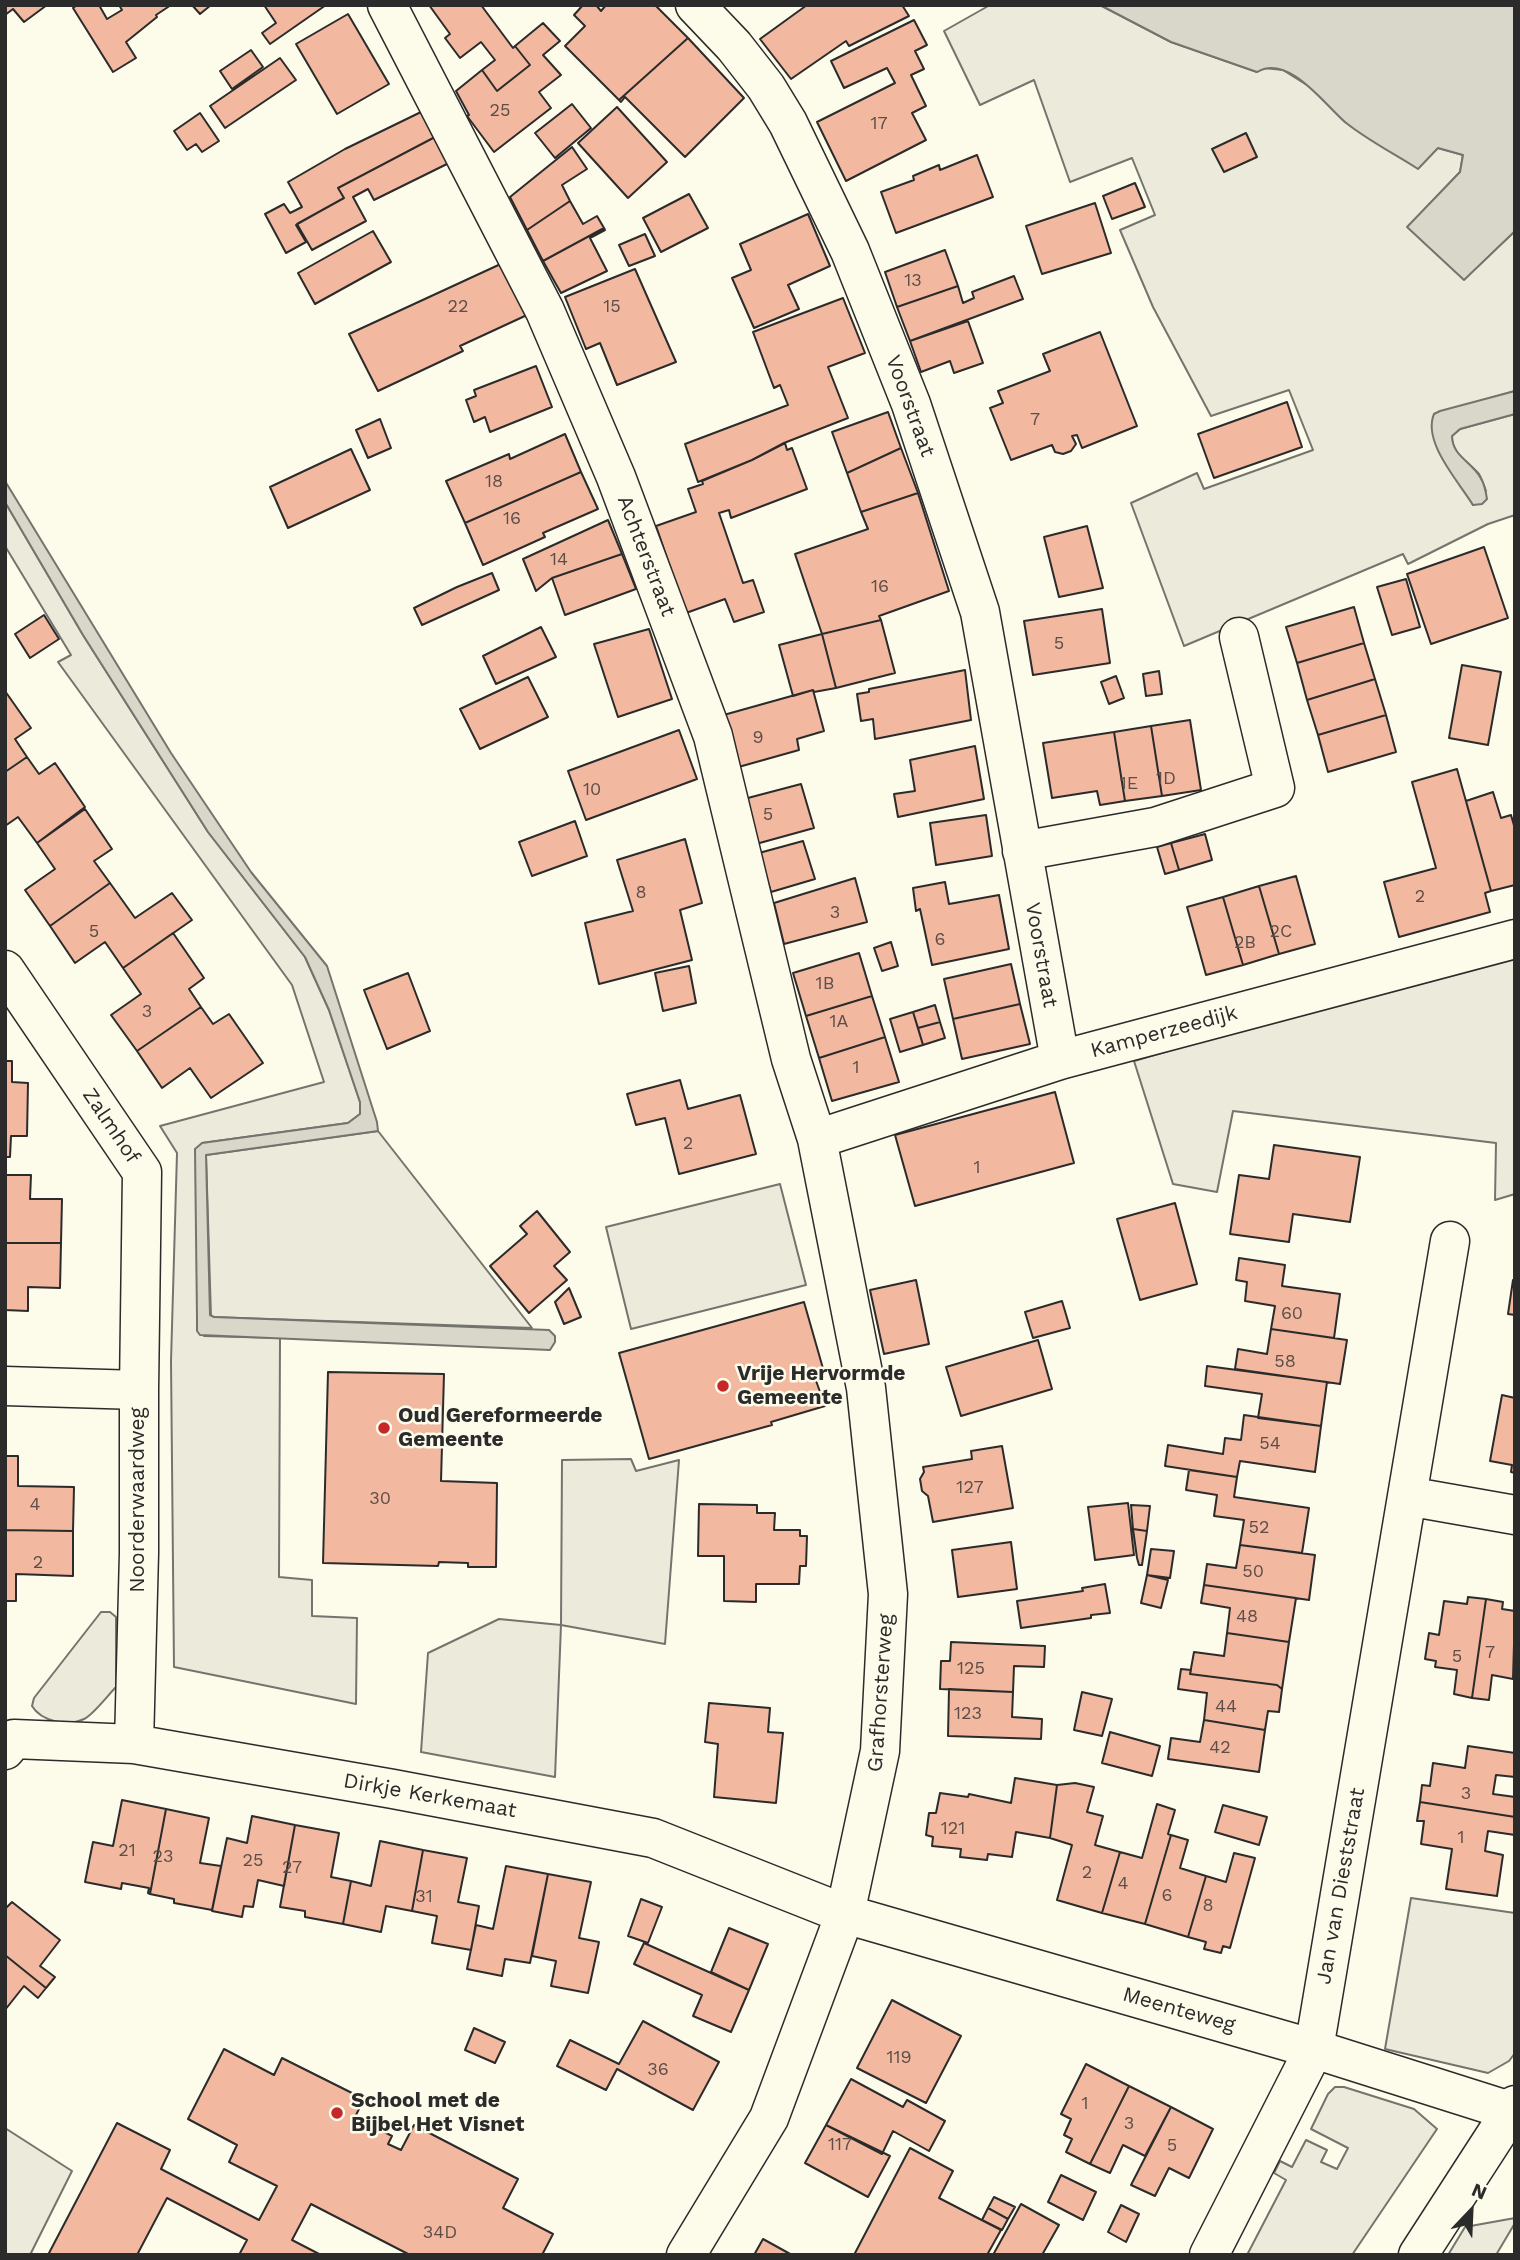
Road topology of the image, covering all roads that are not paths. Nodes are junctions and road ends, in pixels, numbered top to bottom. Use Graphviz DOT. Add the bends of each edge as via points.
graph roads {
  1 [pos="387,5"];
  2 [pos="695,5"];
  3 [pos="1240,637"];
  4 [pos="1022,851"];
  5 [pos="1515,939"];
  6 [pos="5,970"];
  7 [pos="1060,1059"];
  8 [pos="817,1139"];
  9 [pos="1450,1241"];
  10 [pos="5,1386"];
  11 [pos="139,1390"];
  12 [pos="1408,1496"];
  13 [pos="1515,1514"];
  14 [pos="134,1744"];
  15 [pos="5,1750"];
  16 [pos="845,1914"];
  17 [pos="1314,2049"];
  18 [pos="1513,2108"];
  19 [pos="686,2255"];
  20 [pos="1209,2255"];
  21 [pos="1418,2255"];
  1 -- 8 [label="street, Achterstraat" via="545,311 616,477 713,736 791,1059"];
  2 -- 4 [label="street, Voorstraat" via="734,46 788,123 850,251 906,392 980,612"];
  3 -- 4 [label="street" via="1275,788 1155,827"];
  4 -- 7 [label="street, Voorstraat"];
  5 -- 7 [label="street, Kamperzeedijk"];
  6 -- 11 [label="street, Zalmhof" via="142,1172"];
  7 -- 8 [label="street, Kamperzeedijk"];
  8 -- 16 [label="street, Grafhorsterweg" via="866,1388 888,1594 880,1751"];
  9 -- 12 [label="street, Jan van Dieststraat"];
  10 -- 11 [label="street, Noorderwaardweg"];
  11 -- 14 [label="street, Noorderwaardweg"];
  12 -- 13 [label="street"];
  12 -- 17 [label="street, Jan van Dieststraat"];
  14 -- 15 [label="street, Dirkje Kerkemaat" via="14,1739"];
  14 -- 16 [label="street, Dirkje Kerkemaat" via="653,1838"];
  16 -- 17 [label="street, Meenteweg"];
  16 -- 19 [label="street, Grafhorsterweg" via="769,2118"];
  17 -- 18 [label="street, Meenteweg"];
  17 -- 20 [label="street, Jan van Dieststraat"];
  18 -- 21 [label="street"];
}
